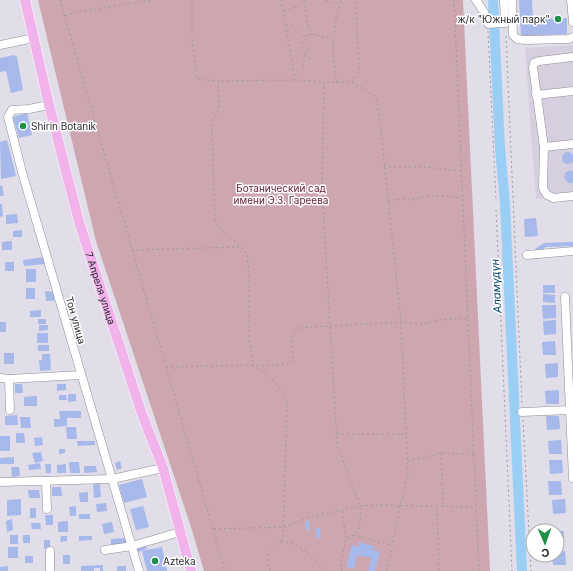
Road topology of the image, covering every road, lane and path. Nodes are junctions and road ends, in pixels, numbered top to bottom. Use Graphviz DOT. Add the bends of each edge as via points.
graph roads {
  1 [pos="25,0"];
  2 [pos="60,0"];
  3 [pos="153,0"];
  4 [pos="192,0"];
  5 [pos="281,0"];
  6 [pos="305,0"];
  7 [pos="326,0"];
  8 [pos="342,0"];
  9 [pos="356,0"];
  10 [pos="454,0"];
  11 [pos="476,0"];
  12 [pos="504,0"];
  13 [pos="512,0"];
  14 [pos="571,0"];
  15 [pos="341,3"];
  16 [pos="283,11"];
  17 [pos="65,16"];
  18 [pos="573,22"];
  19 [pos="505,23"];
  20 [pos="286,24"];
  21 [pos="490,24"];
  22 [pos="312,34"];
  23 [pos="573,37"];
  24 [pos="34,38"];
  25 [pos="333,39"];
  26 [pos="0,45"];
  27 [pos="308,49"];
  28 [pos="306,54"];
  29 [pos="573,57"];
  30 [pos="310,59"];
  31 [pos="303,67"];
  32 [pos="296,80"];
  33 [pos="218,81"];
  34 [pos="324,82"];
  35 [pos="337,82"];
  36 [pos="352,82"];
  37 [pos="573,91"];
  38 [pos="536,95"];
  39 [pos="49,105"];
  40 [pos="573,144"];
  41 [pos="544,147"];
  42 [pos="384,167"];
  43 [pos="461,171"];
  44 [pos="573,196"];
  45 [pos="462,198"];
  46 [pos="388,201"];
  47 [pos="496,201"];
  48 [pos="496,210"];
  49 [pos="242,247"];
  50 [pos="132,250"];
  51 [pos="573,251"];
  52 [pos="527,255"];
  53 [pos="565,297"];
  54 [pos="468,318"];
  55 [pos="401,322"];
  56 [pos="331,326"];
  57 [pos="253,365"];
  58 [pos="165,367"];
  59 [pos="81,375"];
  60 [pos="0,378"];
  61 [pos="9,379"];
  62 [pos="571,405"];
  63 [pos="10,410"];
  64 [pos="522,412"];
  65 [pos="337,434"];
  66 [pos="406,434"];
  67 [pos="441,453"];
  68 [pos="474,454"];
  69 [pos="407,461"];
  70 [pos="163,468"];
  71 [pos="573,478"];
  72 [pos="112,479"];
  73 [pos="46,481"];
  74 [pos="0,482"];
  75 [pos="360,506"];
  76 [pos="400,506"];
  77 [pos="437,506"];
  78 [pos="443,506"];
  79 [pos="476,508"];
  80 [pos="47,509"];
  81 [pos="342,510"];
  82 [pos="284,527"];
  83 [pos="213,529"];
  84 [pos="180,532"];
  85 [pos="354,535"];
  86 [pos="346,538"];
  87 [pos="280,542"];
  88 [pos="392,545"];
  89 [pos="132,546"];
  90 [pos="106,550"];
  91 [pos="50,551"];
  92 [pos="50,571"];
  93 [pos="139,571"];
  94 [pos="191,571"];
  95 [pos="225,571"];
  96 [pos="270,571"];
  97 [pos="325,571"];
  98 [pos="342,571"];
  99 [pos="387,571"];
  100 [pos="439,571"];
  101 [pos="479,571"];
  102 [pos="512,571"];
  103 [pos="531,571"];
  1 -- 24 [label="main road, 7 Апреля улица"];
  2 -- 17 [label="path"];
  3 -- 17 [label="path"];
  4 -- 33 [label="path" via="192,37 197,79"];
  5 -- 16 [label="path"];
  6 -- 16 [label="path" via="297,7"];
  6 -- 22 [label="path" via="307,26"];
  7 -- 15 [label="path"];
  8 -- 15 [label="path"];
  9 -- 36 [label="path" via="360,72"];
  10 -- 43 [label="path"];
  11 -- 21 [label="street"];
  12 -- 19 [label="street"];
  13 -- 23 [label="street" via="513,35 517,39"];
  14 -- 18 [label="street"];
  15 -- 25 [label="path"];
  16 -- 20 [label="path"];
  17 -- 50 [label="path"];
  19 -- 21 [label="street"];
  19 -- 64 [label="path"];
  20 -- 22 [label="path" via="293,26 302,37"];
  20 -- 32 [label="path"];
  21 -- 47 [label="path"];
  22 -- 25 [label="path"];
  22 -- 28 [label="path" via="301,44"];
  24 -- 26 [label="street"];
  24 -- 39 [label="main road, 7 Апреля улица"];
  25 -- 35 [label="path"];
  27 -- 28 [label="path"];
  28 -- 30 [label="path"];
  28 -- 31 [label="path"];
  29 -- 38 [label="street" via="534,63"];
  32 -- 33 [label="path"];
  32 -- 34 [label="path"];
  33 -- 49 [label="path" via="219,108 212,123 215,221 220,229"];
  34 -- 35 [label="path"];
  34 -- 56 [label="path" via="322,187"];
  35 -- 36 [label="path"];
  36 -- 42 [label="path" via="376,97"];
  37 -- 38 [label="street"];
  38 -- 41 [label="street"];
  39 -- 59 [label="street, Тон улица" via="12,110 8,117"];
  39 -- 70 [label="main road, 7 Апреля улица" via="89,253 142,414"];
  40 -- 41 [label="street"];
  41 -- 44 [label="street" via="543,188 547,195 554,198"];
  42 -- 43 [label="path" via="426,167"];
  42 -- 46 [label="path"];
  43 -- 45 [label="path"];
  45 -- 46 [label="path" via="428,196"];
  45 -- 54 [label="path"];
  46 -- 55 [label="path"];
  48 -- 102 [label="path"];
  49 -- 50 [label="path"];
  49 -- 57 [label="path" via="247,254 249,275 249,336"];
  50 -- 58 [label="path"];
  51 -- 52 [label="street"];
  53 -- 62 [label="street"];
  54 -- 55 [label="path" via="423,324"];
  54 -- 68 [label="path"];
  55 -- 56 [label="path"];
  55 -- 66 [label="path"];
  56 -- 57 [label="path" via="297,328 292,332 294,357 293,362 289,364"];
  56 -- 65 [label="path"];
  57 -- 58 [label="path"];
  57 -- 82 [label="path" via="278,386 286,404"];
  58 -- 83 [label="path"];
  59 -- 61 [label="street"];
  59 -- 72 [label="street, Тон улица"];
  60 -- 61 [label="street"];
  61 -- 63 [label="street"];
  62 -- 64 [label="street"];
  62 -- 71 [label="street"];
  64 -- 103 [label="path"];
  65 -- 66 [label="path"];
  65 -- 75 [label="path" via="337,444"];
  66 -- 69 [label="path"];
  67 -- 68 [label="path"];
  67 -- 69 [label="path"];
  67 -- 78 [label="path"];
  68 -- 79 [label="path"];
  69 -- 76 [label="path" via="408,474"];
  70 -- 72 [label="street"];
  70 -- 84 [label="main road, 7 Апреля улица"];
  72 -- 73 [label="street"];
  72 -- 89 [label="street, Тон улица"];
  73 -- 74 [label="street"];
  73 -- 80 [label="street"];
  75 -- 76 [label="path"];
  75 -- 81 [label="path"];
  75 -- 85 [label="path" via="361,520"];
  76 -- 77 [label="path"];
  76 -- 88 [label="path"];
  77 -- 78 [label="path"];
  77 -- 100 [label="path"];
  78 -- 79 [label="path"];
  79 -- 101 [label="path"];
  81 -- 82 [label="path" via="309,517"];
  81 -- 86 [label="path"];
  82 -- 83 [label="path"];
  82 -- 87 [label="path"];
  83 -- 95 [label="path"];
  84 -- 89 [label="street"];
  84 -- 94 [label="main road, 7 Апреля улица"];
  85 -- 86 [label="path"];
  85 -- 88 [label="path"];
  86 -- 98 [label="path" via="340,569"];
  87 -- 96 [label="path" via="268,552"];
  87 -- 97 [label="path" via="298,546"];
  88 -- 99 [label="path"];
  89 -- 90 [label="street"];
  89 -- 93 [label="street, Тон улица"];
  91 -- 92 [label="street"];
}
